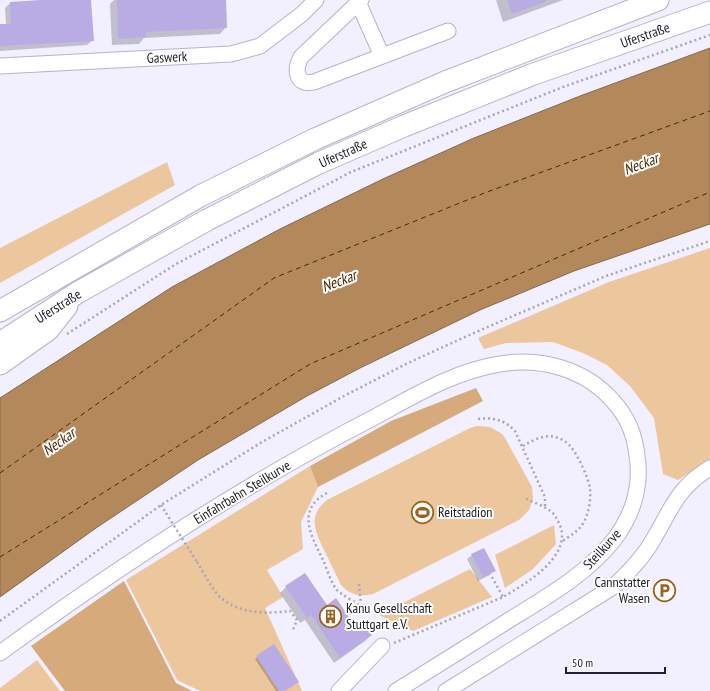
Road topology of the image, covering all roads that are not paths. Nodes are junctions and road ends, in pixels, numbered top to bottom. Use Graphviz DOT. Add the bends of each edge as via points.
graph roads {
  1 [pos="316,0"];
  2 [pos="658,0"];
  3 [pos="359,1"];
  4 [pos="710,12"];
  5 [pos="448,31"];
  6 [pos="382,56"];
  7 [pos="0,66"];
  8 [pos="77,293"];
  9 [pos="0,311"];
  10 [pos="0,343"];
  11 [pos="0,364"];
  12 [pos="500,364"];
  13 [pos="710,468"];
  14 [pos="382,646"];
  15 [pos="0,653"];
  16 [pos="339,691"];
  17 [pos="396,691"];
  18 [pos="446,691"];
  1 -- 7 [label="street, Gaswerk" via="260,46 231,54"];
  2 -- 9 [label="highway, Uferstraße" via="445,82 315,139 200,196"];
  3 -- 6 [label="street"];
  3 -- 6 [label="street" via="301,57 297,73 300,79 308,84"];
  4 -- 8 [label="highway, Uferstraße" via="524,78 319,163 207,220"];
  5 -- 6 [label="street"];
  8 -- 10 [label="highway, Uferstraße"];
  8 -- 11 [label="highway" via="48,330"];
  12 -- 15 [label="street, Einfahrbahn Steilkurve" via="442,382 287,465 154,546"];
  12 -- 17 [label="street, Steilkurve" via="548,364 575,373 598,386 616,404 632,431 636,448 639,466 633,505 613,541 577,575"];
  13 -- 18 [label="street" via="681,492 643,556 613,587"];
  14 -- 16 [label="street"];
}
